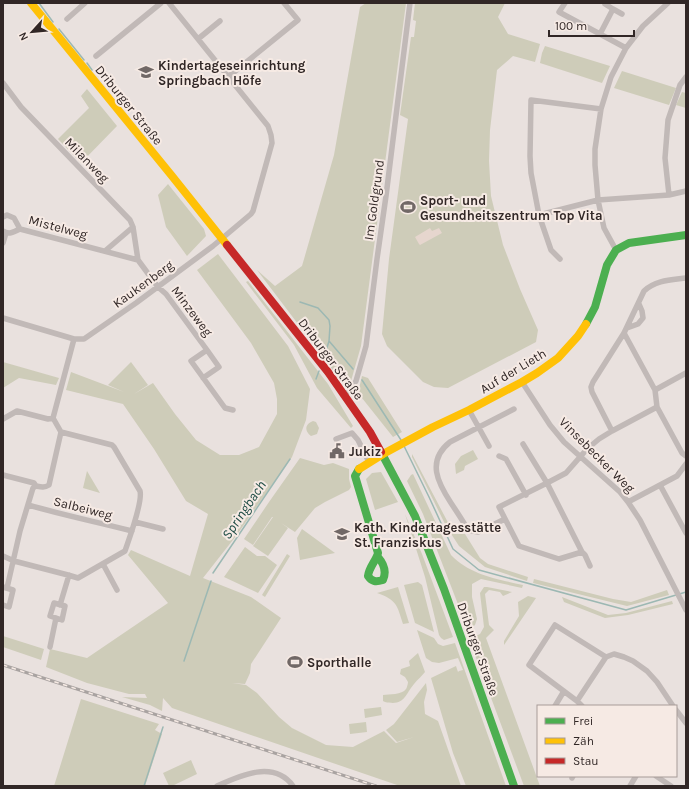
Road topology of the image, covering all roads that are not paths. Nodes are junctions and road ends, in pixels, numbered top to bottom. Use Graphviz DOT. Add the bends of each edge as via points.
graph roads {
  1 [pos="31,3"];
  2 [pos="85,3"];
  3 [pos="161,3"];
  4 [pos="169,3"];
  5 [pos="284,3"];
  6 [pos="410,3"];
  7 [pos="565,3"];
  8 [pos="668,3"];
  9 [pos="605,4"];
  10 [pos="614,9"];
  11 [pos="622,14"];
  12 [pos="67,19"];
  13 [pos="220,21"];
  14 [pos="600,34"];
  15 [pos="198,39"];
  16 [pos="626,48"];
  17 [pos="96,56"];
  18 [pos="228,77"];
  19 [pos="686,77"];
  20 [pos="3,83"];
  21 [pos="601,109"];
  22 [pos="686,191"];
  23 [pos="669,195"];
  24 [pos="598,200"];
  25 [pos="539,215"];
  26 [pos="3,217"];
  27 [pos="133,227"];
  28 [pos="20,229"];
  29 [pos="4,232"];
  30 [pos="685,237"];
  31 [pos="222,239"];
  32 [pos="3,243"];
  33 [pos="616,250"];
  34 [pos="105,251"];
  35 [pos="560,259"];
  36 [pos="138,260"];
  37 [pos="686,278"];
  38 [pos="158,287"];
  39 [pos="639,304"];
  40 [pos="3,318"];
  41 [pos="626,331"];
  42 [pos="74,339"];
  43 [pos="207,350"];
  44 [pos="686,373"];
  45 [pos="203,378"];
  46 [pos="522,382"];
  47 [pos="655,390"];
  48 [pos="344,394"];
  49 [pos="657,408"];
  50 [pos="514,409"];
  51 [pos="233,410"];
  52 [pos="469,410"];
  53 [pos="3,418"];
  54 [pos="53,418"];
  55 [pos="479,427"];
  56 [pos="612,431"];
  57 [pos="61,432"];
  58 [pos="336,439"];
  59 [pos="523,444"];
  60 [pos="489,446"];
  61 [pos="383,454"];
  62 [pos="499,456"];
  63 [pos="580,456"];
  64 [pos="686,456"];
  65 [pos="369,462"];
  66 [pos="686,464"];
  67 [pos="3,475"];
  68 [pos="547,483"];
  69 [pos="660,485"];
  70 [pos="36,486"];
  71 [pos="526,495"];
  72 [pos="628,502"];
  73 [pos="28,505"];
  74 [pos="505,519"];
  75 [pos="135,522"];
  76 [pos="163,529"];
  77 [pos="132,531"];
  78 [pos="686,533"];
  79 [pos="582,552"];
  80 [pos="3,556"];
  81 [pos="378,557"];
  82 [pos="14,561"];
  83 [pos="103,564"];
  84 [pos="590,566"];
  85 [pos="69,575"];
  86 [pos="5,588"];
  87 [pos="117,590"];
  88 [pos="60,604"];
  89 [pos="3,605"];
  90 [pos="686,610"];
  91 [pos="56,618"];
  92 [pos="50,647"];
  93 [pos="606,657"];
  94 [pos="564,691"];
  95 [pos="577,701"];
  96 [pos="556,705"];
  97 [pos="581,705"];
  98 [pos="672,705"];
  99 [pos="677,711"];
  100 [pos="686,723"];
  101 [pos="635,777"];
  102 [pos="658,777"];
  103 [pos="217,786"];
  104 [pos="293,786"];
  105 [pos="514,786"];
  106 [pos="630,786"];
  107 [pos="671,786"];
  1 -- 31 [label="main road, Driburger Straße"];
  2 -- 12 [label="street"];
  3 -- 17 [label="street"];
  4 -- 15 [label="street, Kaukenberg"];
  5 -- 18 [label="street" via="298,20"];
  6 -- 48 [label="street, Im Goldgrund" via="366,346 356,381"];
  7 -- 14 [label="street" via="559,12"];
  8 -- 16 [label="street" via="643,26"];
  9 -- 10 [label="street"];
  10 -- 11 [label="street"];
  10 -- 14 [label="street"];
  13 -- 15 [label="street"];
  14 -- 16 [label="street"];
  15 -- 18 [label="street, Kaukenberg"];
  16 -- 21 [label="street" via="611,77"];
  18 -- 31 [label="street, Kaukenberg" via="268,126 272,143 253,211"];
  19 -- 23 [label="street" via="680,85 668,120 665,158"];
  20 -- 27 [label="street, Milanweg" via="21,107 130,220"];
  21 -- 24 [label="street" via="595,149"];
  21 -- 25 [label="street" via="531,100 531,173"];
  22 -- 23 [label="street"];
  23 -- 24 [label="street"];
  24 -- 25 [label="street"];
  24 -- 33 [label="street" via="604,228"];
  25 -- 35 [label="street" via="551,250"];
  26 -- 28 [label="street" via="7,215 14,218"];
  27 -- 34 [label="street"];
  27 -- 36 [label="street, Milanweg"];
  28 -- 29 [label="street, Mistelweg"];
  28 -- 34 [label="street, Mistelweg"];
  29 -- 32 [label="street, Mistelweg"];
  30 -- 33 [label="main road" via="629,243"];
  31 -- 38 [label="street, Kaukenberg"];
  31 -- 48 [label="main road, Driburger Straße"];
  33 -- 46 [label="main road, Auf der Lieth" via="607,265 595,307 578,336 558,358"];
  34 -- 36 [label="street, Mistelweg"];
  36 -- 38 [label="street"];
  37 -- 39 [label="street" via="650,286 644,291"];
  38 -- 42 [label="street, Kaukenberg" via="84,339"];
  38 -- 43 [label="street, Minzeweg" via="166,294"];
  39 -- 41 [label="street"];
  39 -- 41 [label="street" via="643,318"];
  40 -- 42 [label="street"];
  41 -- 47 [label="street"];
  41 -- 56 [label="street" via="591,387"];
  42 -- 54 [label="street"];
  43 -- 45 [label="street, Minzeweg" via="219,366"];
  43 -- 45 [label="street, Minzeweg" via="191,361"];
  44 -- 47 [label="street"];
  45 -- 51 [label="street, Minzeweg" via="224,408"];
  46 -- 52 [label="main road, Auf der Lieth"];
  46 -- 63 [label="street, Vinsebecker Weg" via="550,425"];
  47 -- 49 [label="street"];
  48 -- 61 [label="main road, Driburger Straße"];
  49 -- 56 [label="street"];
  49 -- 64 [label="street"];
  50 -- 55 [label="street"];
  52 -- 55 [label="street"];
  52 -- 61 [label="main road, Auf der Lieth"];
  53 -- 54 [label="street" via="17,411"];
  54 -- 57 [label="street"];
  55 -- 60 [label="street"];
  55 -- 74 [label="street" via="444,446 436,466 437,476 468,530 478,532"];
  56 -- 63 [label="street"];
  57 -- 70 [label="street, Salbeiweg" via="49,485"];
  57 -- 75 [label="street" via="114,447 141,492"];
  58 -- 65 [label="street" via="352,432"];
  59 -- 68 [label="street"];
  61 -- 65 [label="main road, Auf der Lieth"];
  61 -- 105 [label="main road, Driburger Straße" via="415,516"];
  62 -- 71 [label="street" via="506,459"];
  63 -- 68 [label="street" via="566,473"];
  63 -- 72 [label="street, Vinsebecker Weg"];
  65 -- 81 [label="main road, Auf der Lieth" via="358,469 355,476"];
  66 -- 69 [label="street" via="677,476"];
  67 -- 70 [label="street" via="34,483"];
  68 -- 71 [label="street"];
  68 -- 79 [label="street"];
  69 -- 72 [label="street"];
  69 -- 78 [label="street"];
  70 -- 73 [label="street"];
  71 -- 74 [label="street" via="499,507"];
  72 -- 90 [label="street, Vinsebecker Weg" via="640,520"];
  73 -- 77 [label="street, Salbeiweg"];
  73 -- 82 [label="street"];
  74 -- 79 [label="street" via="519,546 559,560"];
  75 -- 76 [label="street"];
  75 -- 77 [label="street"];
  77 -- 83 [label="street" via="126,551"];
  79 -- 84 [label="street"];
  80 -- 82 [label="street"];
  82 -- 85 [label="street"];
  82 -- 86 [label="street"];
  83 -- 85 [label="street" via="78,578"];
  83 -- 87 [label="street"];
  85 -- 88 [label="street"];
  86 -- 89 [label="street" via="14,590 9,607"];
  88 -- 91 [label="street" via="54,603 50,616"];
  88 -- 91 [label="street" via="65,606 62,620"];
  91 -- 92 [label="street"];
  93 -- 94 [label="street" via="555,625 529,665"];
  93 -- 95 [label="street"];
  93 -- 98 [label="street" via="614,654 633,660 657,682"];
  94 -- 95 [label="street"];
  94 -- 96 [label="street"];
  95 -- 97 [label="street"];
  99 -- 100 [label="street"];
  101 -- 106 [label="street"];
  102 -- 107 [label="street"];
  103 -- 104 [label="street" via="234,778 259,772 278,773 288,779"];
}
